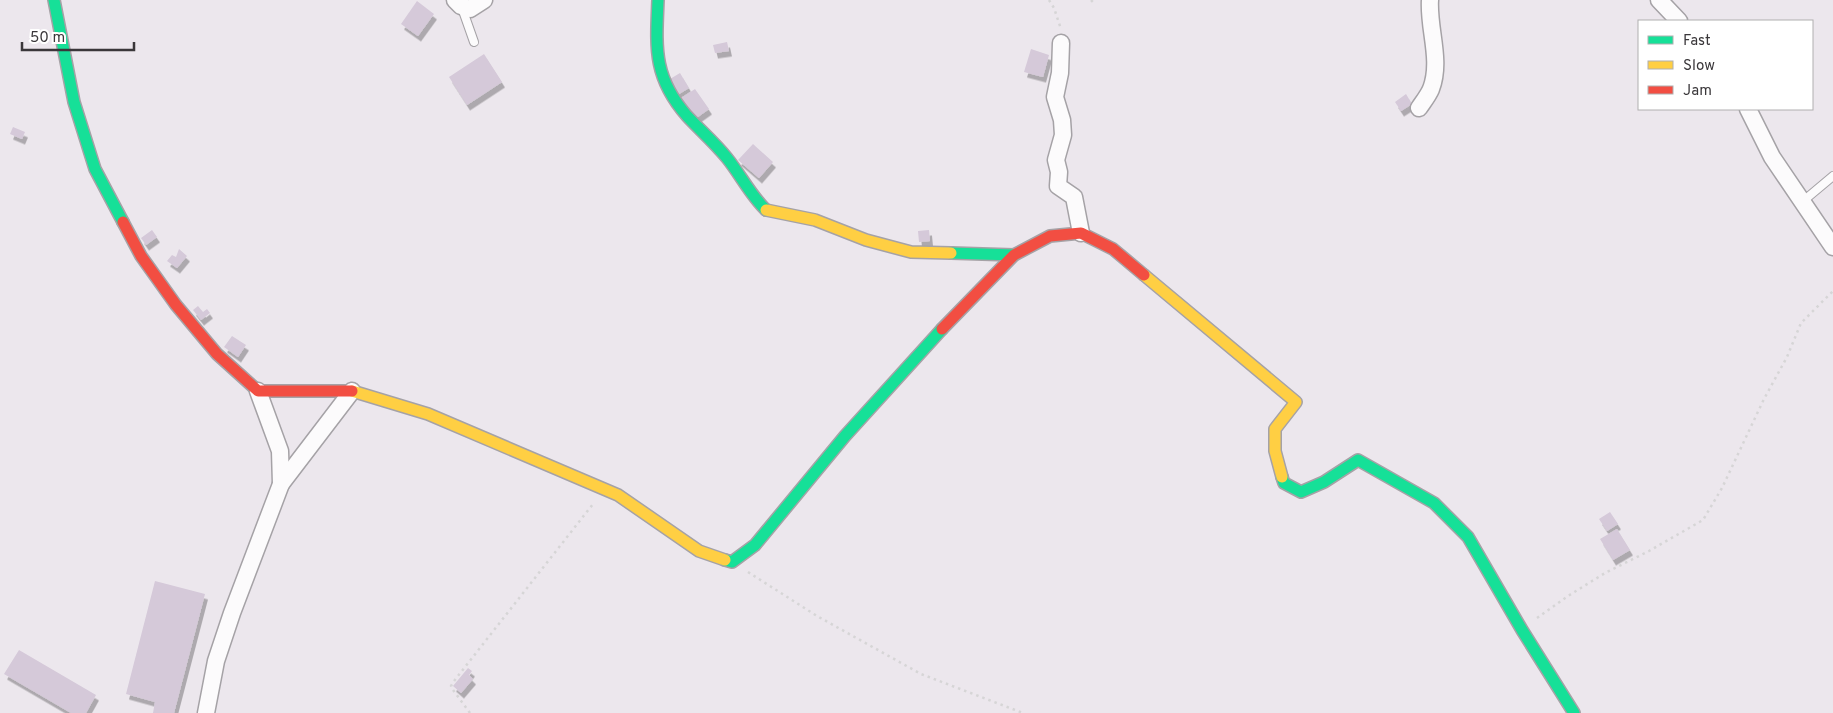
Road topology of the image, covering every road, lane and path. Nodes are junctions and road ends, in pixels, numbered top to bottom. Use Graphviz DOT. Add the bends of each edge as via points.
graph roads {
  1 [pos="54,0"];
  2 [pos="484,0"];
  3 [pos="658,0"];
  4 [pos="1049,0"];
  5 [pos="1430,0"];
  6 [pos="1659,0"];
  7 [pos="458,3"];
  8 [pos="1677,20"];
  9 [pos="474,42"];
  10 [pos="1061,43"];
  11 [pos="1419,108"];
  12 [pos="1748,110"];
  13 [pos="1833,176"];
  14 [pos="1802,202"];
  15 [pos="1081,233"];
  16 [pos="1833,247"];
  17 [pos="1014,255"];
  18 [pos="1833,291"];
  19 [pos="258,391"];
  20 [pos="352,391"];
  21 [pos="281,484"];
  22 [pos="602,488"];
  23 [pos="732,562"];
  24 [pos="1522,630"];
  25 [pos="206,713"];
  26 [pos="470,713"];
  27 [pos="1023,713"];
  28 [pos="1574,713"];
  1 -- 19 [label="street" via="74,102 95,169 141,256 176,305 216,354"];
  2 -- 7 [label="street" via="470,9"];
  3 -- 17 [label="street" via="656,49 661,73 671,96 721,152 765,210 815,220 866,240 911,252"];
  4 -- 10 [label="path" via="1061,28"];
  5 -- 11 [label="street" via="1435,75"];
  6 -- 8 [label="street"];
  7 -- 9 [label="lane"];
  10 -- 15 [label="street" via="1055,97 1063,135 1056,160 1060,172 1058,186 1074,197"];
  12 -- 14 [label="street" via="1772,157"];
  13 -- 14 [label="lane"];
  14 -- 16 [label="street"];
  15 -- 17 [label="street" via="1050,236"];
  15 -- 24 [label="street" via="1113,249 1296,402 1275,429 1275,450 1284,483 1301,492 1324,482 1358,460 1434,503 1468,537"];
  17 -- 23 [label="street" via="845,436 755,545"];
  18 -- 24 [label="path" via="1801,323 1722,488 1703,520 1568,596"];
  19 -- 20 [label="street"];
  19 -- 21 [label="street" via="280,451"];
  20 -- 21 [label="street"];
  20 -- 22 [label="street" via="428,414"];
  21 -- 25 [label="street" via="216,661"];
  22 -- 23 [label="street" via="618,495 699,551"];
  22 -- 26 [label="path" via="586,514 454,681 452,690"];
  23 -- 27 [label="path" via="817,616 921,674"];
  24 -- 28 [label="street"];
}
